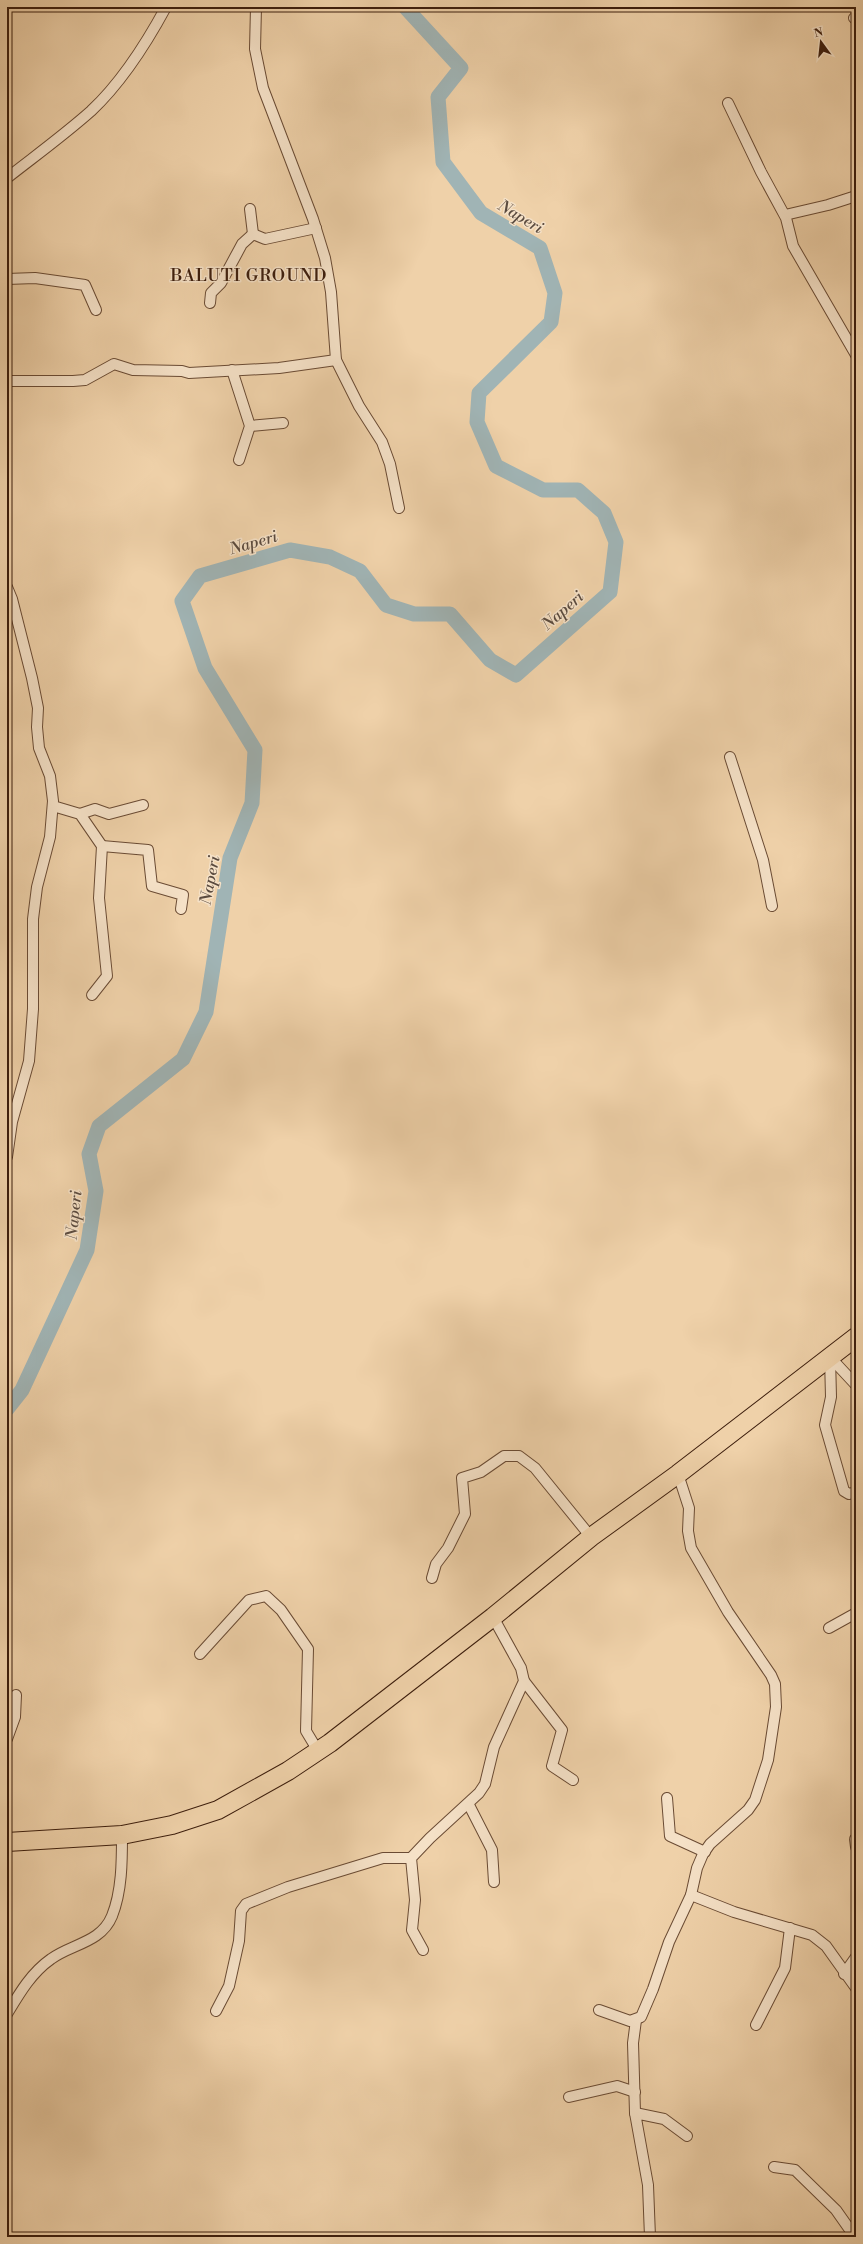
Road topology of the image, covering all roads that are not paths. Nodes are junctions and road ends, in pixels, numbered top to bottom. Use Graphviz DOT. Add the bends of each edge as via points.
graph roads {
  1 [pos="166,7"];
  2 [pos="256,7"];
  3 [pos="728,103"];
  4 [pos="7,178"];
  5 [pos="856,196"];
  6 [pos="250,209"];
  7 [pos="785,215"];
  8 [pos="316,228"];
  9 [pos="253,234"];
  10 [pos="7,279"];
  11 [pos="210,303"];
  12 [pos="96,310"];
  13 [pos="856,355"];
  14 [pos="336,360"];
  15 [pos="232,370"];
  16 [pos="7,381"];
  17 [pos="283,423"];
  18 [pos="250,426"];
  19 [pos="239,460"];
  20 [pos="399,508"];
  21 [pos="7,587"];
  22 [pos="730,757"];
  23 [pos="143,805"];
  24 [pos="53,806"];
  25 [pos="80,814"];
  26 [pos="102,846"];
  27 [pos="772,906"];
  28 [pos="181,909"];
  29 [pos="92,995"];
  30 [pos="7,1157"];
  31 [pos="856,1337"];
  32 [pos="830,1357"];
  33 [pos="856,1385"];
  34 [pos="678,1474"];
  35 [pos="856,1492"];
  36 [pos="591,1536"];
  37 [pos="432,1578"];
  38 [pos="856,1613"];
  39 [pos="493,1617"];
  40 [pos="829,1628"];
  41 [pos="200,1654"];
  42 [pos="524,1681"];
  43 [pos="16,1695"];
  44 [pos="7,1739"];
  45 [pos="318,1751"];
  46 [pos="573,1780"];
  47 [pos="667,1798"];
  48 [pos="469,1804"];
  49 [pos="122,1834"];
  50 [pos="7,1842"];
  51 [pos="705,1852"];
  52 [pos="411,1858"];
  53 [pos="494,1882"];
  54 [pos="691,1895"];
  55 [pos="790,1928"];
  56 [pos="423,1950"];
  57 [pos="856,1957"];
  58 [pos="844,1974"];
  59 [pos="856,1988"];
  60 [pos="599,2010"];
  61 [pos="216,2011"];
  62 [pos="7,2014"];
  63 [pos="636,2020"];
  64 [pos="756,2025"];
  65 [pos="635,2092"];
  66 [pos="569,2097"];
  67 [pos="635,2113"];
  68 [pos="687,2136"];
  69 [pos="774,2167"];
  70 [pos="650,2237"];
  71 [pos="855,2237"];
  1 -- 4 [label="street" via="146,42 96,106"];
  2 -- 8 [label="street" via="255,49 263,88"];
  3 -- 7 [label="street"];
  5 -- 7 [label="street"];
  6 -- 9 [label="street"];
  7 -- 13 [label="street" via="793,246"];
  8 -- 9 [label="street" via="265,239"];
  8 -- 14 [label="street" via="325,258"];
  9 -- 11 [label="street" via="242,244 221,283 211,293"];
  10 -- 12 [label="street" via="35,278 85,285"];
  14 -- 15 [label="street" via="279,368"];
  14 -- 20 [label="street" via="359,406 382,442 390,464"];
  15 -- 16 [label="street" via="189,373 133,370 114,364 85,380"];
  15 -- 18 [label="street"];
  17 -- 18 [label="street"];
  18 -- 19 [label="street"];
  21 -- 24 [label="street" via="32,678 38,708 39,748 50,776"];
  22 -- 27 [label="street" via="763,860"];
  23 -- 25 [label="street" via="109,814 95,809"];
  24 -- 25 [label="street"];
  24 -- 30 [label="street" via="50,837 37,887 29,1061 12,1122"];
  25 -- 26 [label="street"];
  26 -- 28 [label="street" via="148,850 152,886 183,895"];
  26 -- 29 [label="street" via="99,898 107,976"];
  31 -- 32 [label="highway"];
  32 -- 33 [label="street"];
  32 -- 34 [label="highway"];
  32 -- 35 [label="street" via="831,1397 825,1425 844,1491 849,1494"];
  34 -- 36 [label="highway"];
  34 -- 51 [label="street" via="689,1508 688,1531 691,1548 728,1612 771,1675 777,1694 772,1740 755,1800"];
  36 -- 37 [label="street" via="535,1468 519,1456 504,1456 481,1472 462,1478 465,1514 448,1548 436,1564"];
  36 -- 39 [label="highway"];
  38 -- 40 [label="street"];
  39 -- 42 [label="street" via="521,1668"];
  39 -- 45 [label="highway"];
  41 -- 45 [label="street" via="249,1600 266,1596 280,1610 308,1649 306,1731"];
  42 -- 46 [label="street" via="562,1730 552,1766"];
  42 -- 48 [label="street" via="494,1746 485,1784"];
  43 -- 44 [label="street" via="15,1717"];
  45 -- 49 [label="highway" via="250,1794 218,1810 172,1825"];
  47 -- 51 [label="street" via="670,1836"];
  48 -- 52 [label="street"];
  48 -- 53 [label="street" via="492,1850"];
  49 -- 50 [label="highway"];
  49 -- 62 [label="street" via="121,1869 112,1918 101,1933 84,1944 56,1956 35,1973"];
  51 -- 54 [label="street" via="697,1868"];
  52 -- 56 [label="street" via="415,1900 412,1930"];
  52 -- 61 [label="street" via="383,1858 288,1887 246,1904 241,1911 239,1941 229,1986"];
  54 -- 55 [label="street" via="734,1912"];
  54 -- 63 [label="street" via="668,1942 641,2017"];
  55 -- 58 [label="street" via="819,1939"];
  55 -- 64 [label="street" via="785,1968"];
  57 -- 58 [label="street"];
  58 -- 59 [label="street"];
  60 -- 63 [label="street" via="622,2019"];
  63 -- 65 [label="street" via="633,2043"];
  65 -- 66 [label="street" via="617,2086"];
  65 -- 67 [label="street"];
  67 -- 68 [label="street" via="664,2119"];
  67 -- 70 [label="street" via="648,2185"];
  69 -- 71 [label="street" via="795,2170 836,2210"];
}
